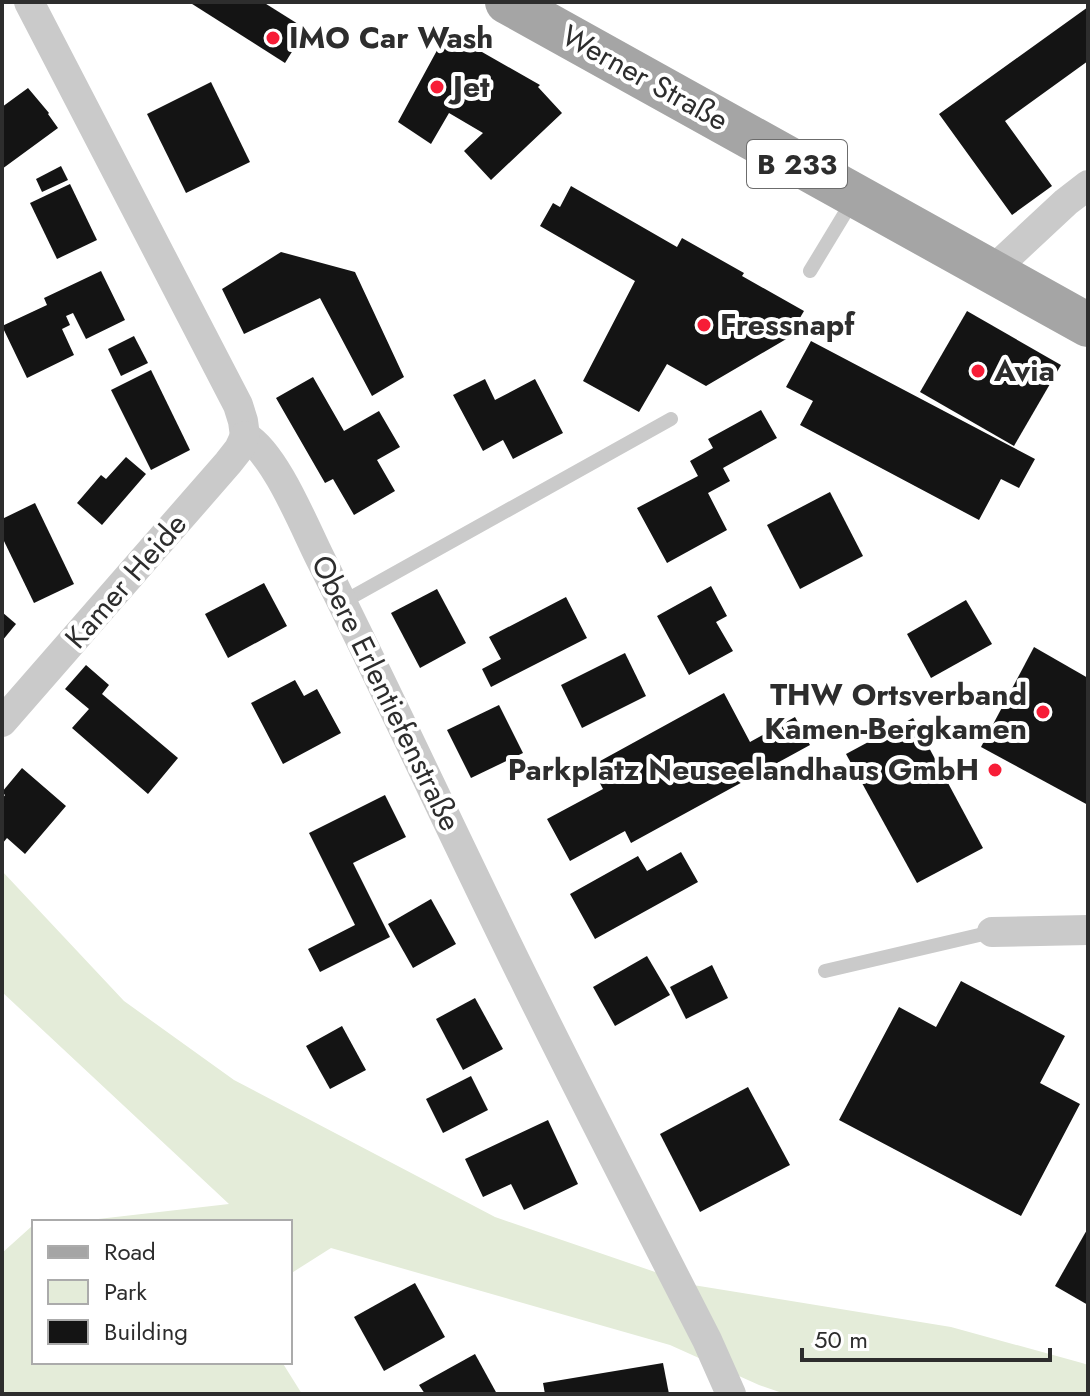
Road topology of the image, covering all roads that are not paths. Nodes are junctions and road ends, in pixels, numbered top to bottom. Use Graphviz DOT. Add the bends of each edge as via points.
graph roads {
  1 [pos="29,2"];
  2 [pos="507,2"];
  3 [pos="1088,185"];
  4 [pos="855,196"];
  5 [pos="810,271"];
  6 [pos="992,271"];
  7 [pos="1088,325"];
  8 [pos="671,419"];
  9 [pos="245,436"];
  10 [pos="343,602"];
  11 [pos="2,722"];
  12 [pos="1088,930"];
  13 [pos="992,932"];
  14 [pos="825,971"];
  15 [pos="731,1394"];
  1 -- 9 [label="street, Obere Erlentiefenstraße" via="238,405"];
  2 -- 4 [label="main road, Werner Straße / B 233"];
  3 -- 6 [label="street"];
  4 -- 5 [label="lane"];
  4 -- 6 [label="main road, Werner Straße / B 233"];
  6 -- 7 [label="main road, Werner Straße / B 233"];
  8 -- 10 [label="lane"];
  9 -- 10 [label="street, Obere Erlentiefenstraße" via="273,467"];
  9 -- 11 [label="street, Kamer Heide" via="228,463"];
  10 -- 15 [label="street, Obere Erlentiefenstraße"];
  12 -- 13 [label="street"];
  13 -- 14 [label="lane"];
}
